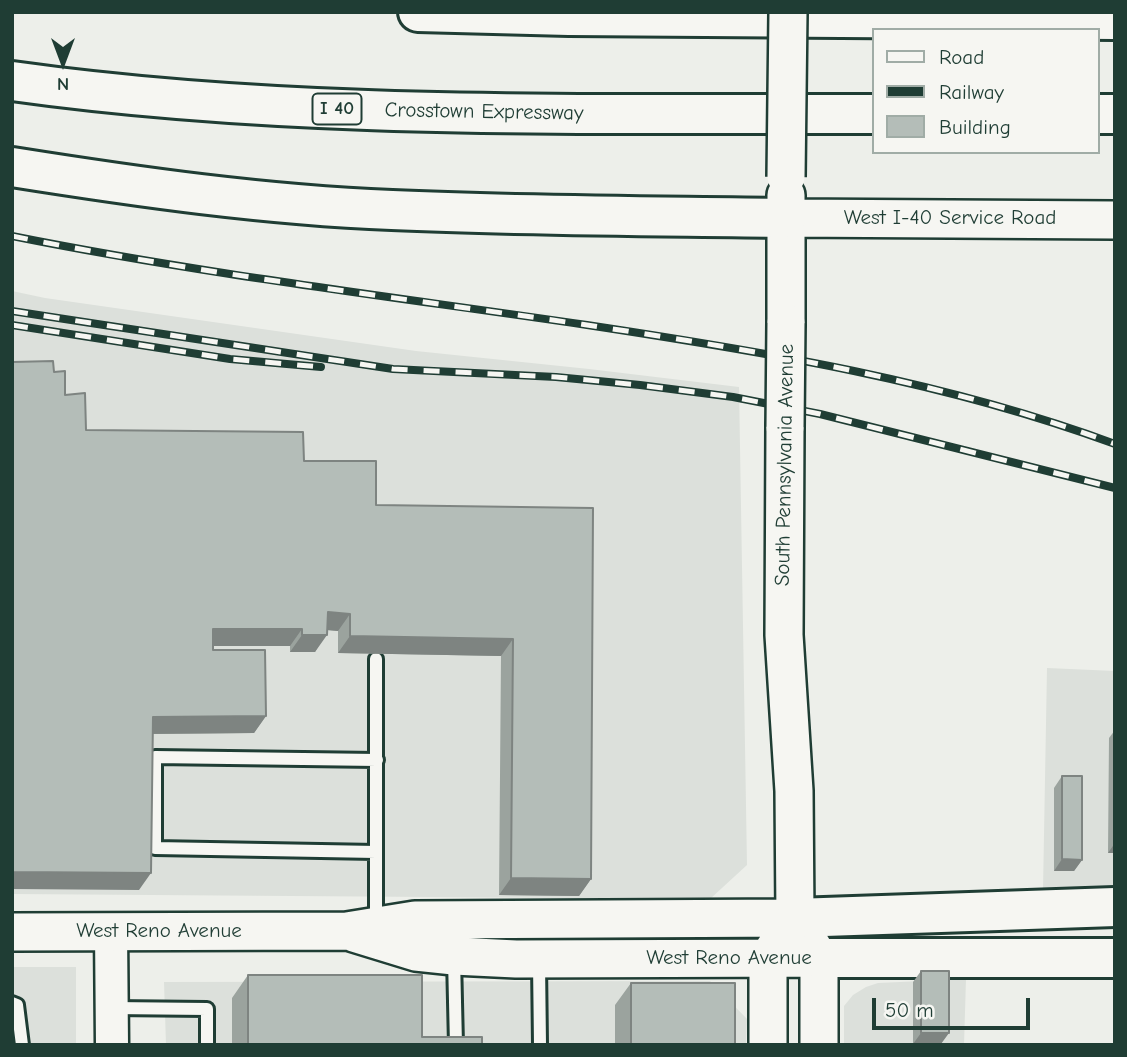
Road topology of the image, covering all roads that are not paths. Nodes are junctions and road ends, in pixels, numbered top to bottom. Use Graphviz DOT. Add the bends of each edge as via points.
graph roads {
  1 [pos="418,12"];
  2 [pos="788,12"];
  3 [pos="1115,20"];
  4 [pos="12,81"];
  5 [pos="872,114"];
  6 [pos="12,167"];
  7 [pos="786,218"];
  8 [pos="1115,219"];
  9 [pos="376,659"];
  10 [pos="377,760"];
  11 [pos="376,852"];
  12 [pos="1115,907"];
  13 [pos="795,918"];
  14 [pos="361,928"];
  15 [pos="111,931"];
  16 [pos="12,932"];
  17 [pos="454,956"];
  18 [pos="768,958"];
  19 [pos="819,958"];
  20 [pos="1115,958"];
  21 [pos="539,959"];
  22 [pos="12,1003"];
  23 [pos="112,1008"];
  24 [pos="22,1045"];
  25 [pos="112,1045"];
  26 [pos="207,1045"];
  27 [pos="456,1045"];
  28 [pos="540,1045"];
  29 [pos="768,1045"];
  30 [pos="819,1045"];
  1 -- 3 [label="main road"];
  2 -- 7 [label="main road, South Pennsylvania Avenue, bridge"];
  4 -- 5 [label="main road, Crosstown Expressway / I 40" via="292,108"];
  6 -- 7 [label="main road" via="138,187 391,210"];
  7 -- 8 [label="main road, West I-40 Service Road"];
  7 -- 13 [label="main road, South Pennsylvania Avenue, bridge" via="784,635 794,792"];
  9 -- 10 [label="lane"];
  10 -- 11 [label="lane"];
  10 -- 11 [label="lane" via="155,757 155,848"];
  11 -- 14 [label="lane"];
  12 -- 13 [label="main road, West Reno Avenue"];
  13 -- 14 [label="main road, West Reno Avenue" via="415,920"];
  13 -- 18 [label="main road"];
  13 -- 19 [label="main road"];
  14 -- 15 [label="main road, West Reno Avenue"];
  14 -- 17 [label="main road, West Reno Avenue" via="416,952"];
  15 -- 16 [label="main road, West Reno Avenue"];
  15 -- 23 [label="street"];
  17 -- 21 [label="main road, West Reno Avenue"];
  17 -- 27 [label="lane"];
  18 -- 19 [label="main road, West Reno Avenue"];
  18 -- 21 [label="main road, West Reno Avenue"];
  18 -- 29 [label="main road"];
  19 -- 20 [label="main road, West Reno Avenue"];
  19 -- 30 [label="main road"];
  21 -- 28 [label="lane"];
  22 -- 24 [label="lane" via="18,1005"];
  23 -- 25 [label="street"];
  23 -- 26 [label="lane" via="208,1009"];
}
